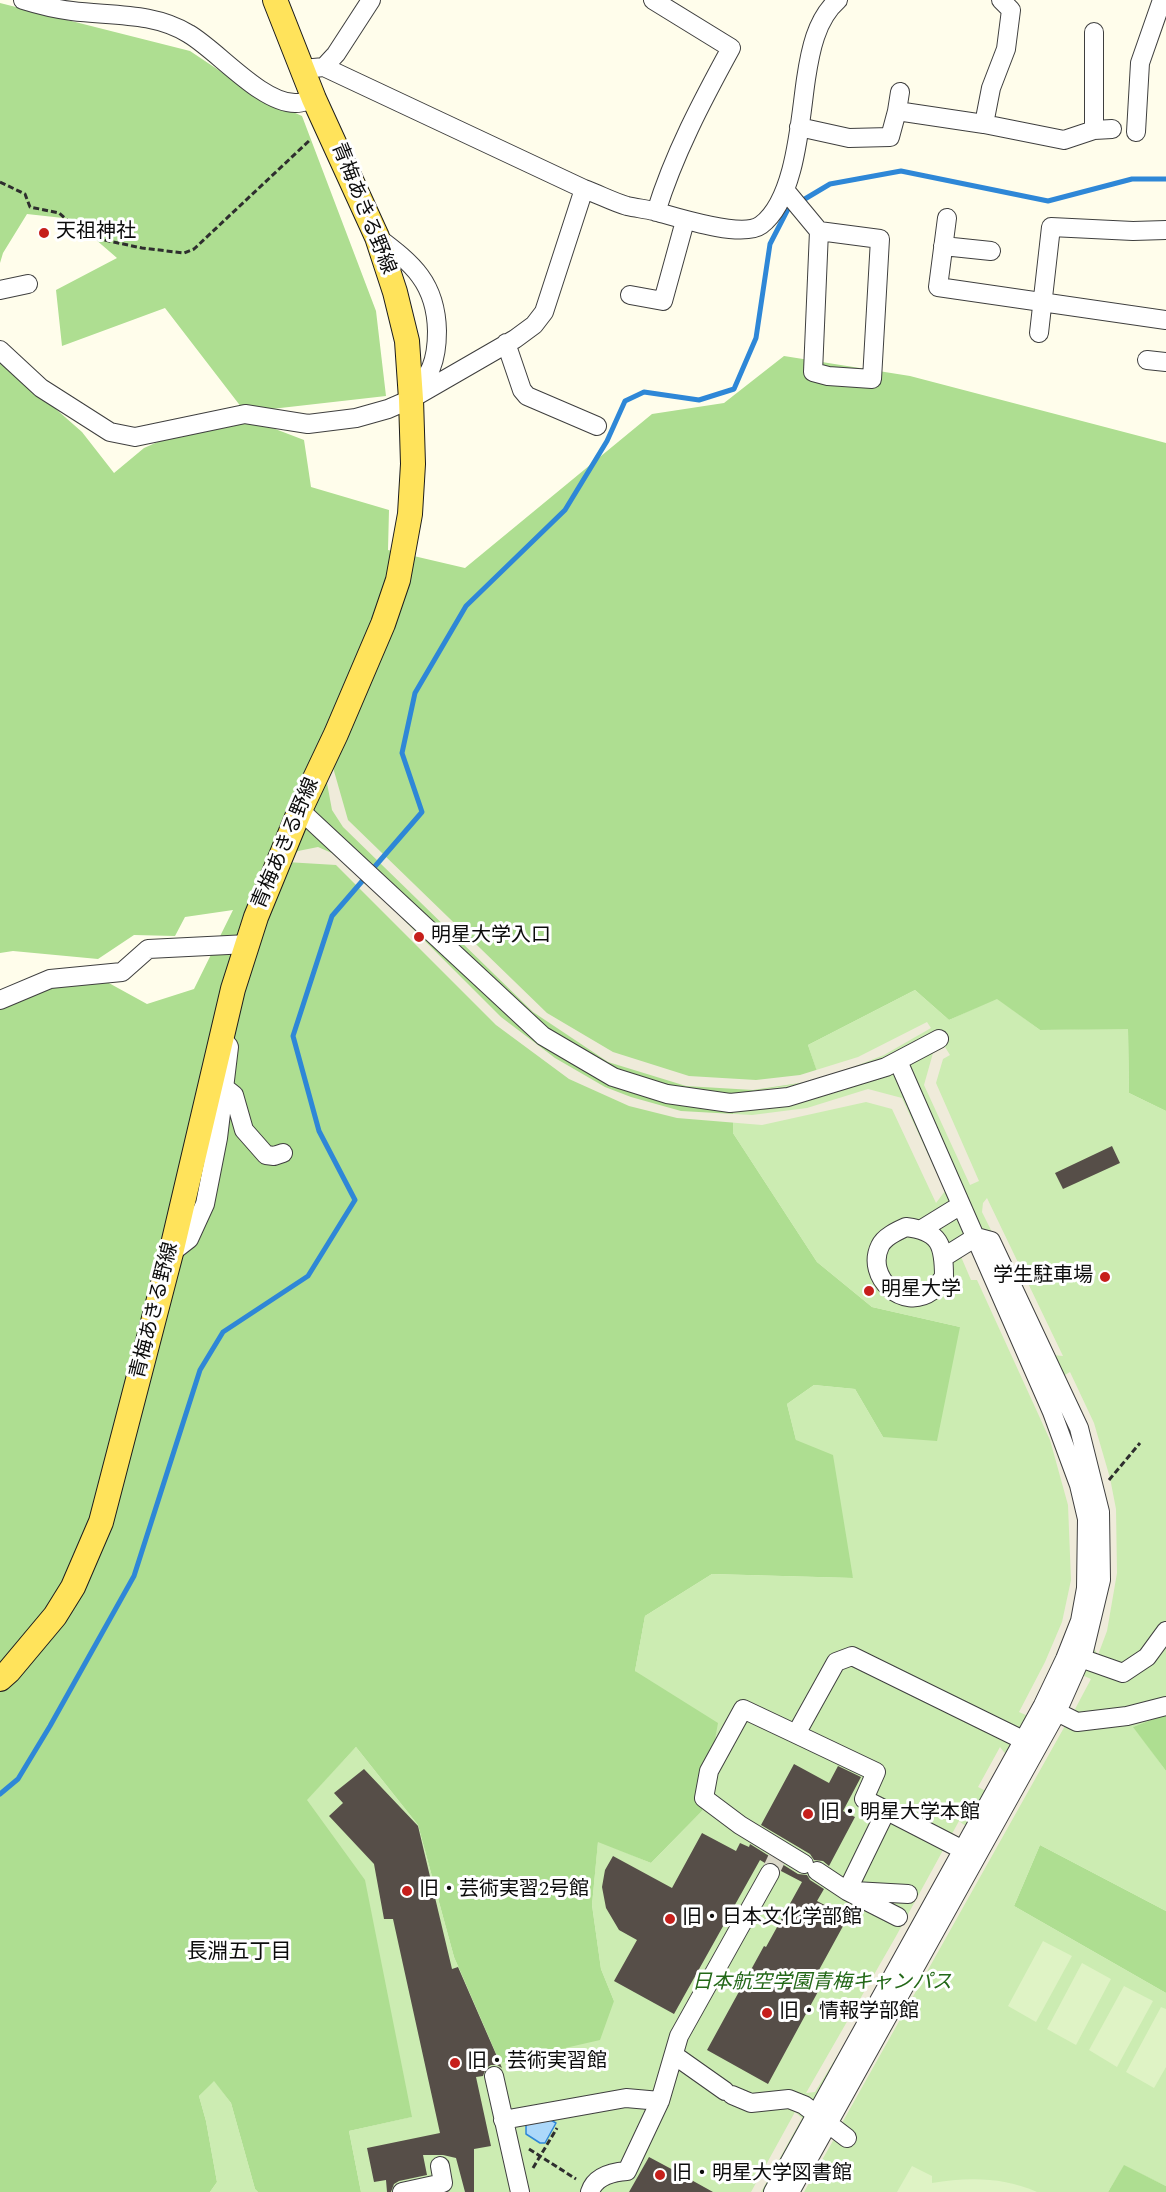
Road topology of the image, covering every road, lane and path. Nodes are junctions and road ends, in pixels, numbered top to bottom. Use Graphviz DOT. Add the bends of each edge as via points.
graph roads {
  1 [pos="23,0"];
  2 [pos="275,0"];
  3 [pos="370,0"];
  4 [pos="653,0"];
  5 [pos="838,0"];
  6 [pos="1001,0"];
  7 [pos="1162,0"];
  8 [pos="1094,32"];
  9 [pos="314,68"];
  10 [pos="900,92"];
  11 [pos="314,99"];
  12 [pos="897,111"];
  13 [pos="327,124"];
  14 [pos="984,124"];
  15 [pos="799,127"];
  16 [pos="1112,129"];
  17 [pos="1094,130"];
  18 [pos="1136,132"];
  19 [pos="0,182"];
  20 [pos="584,189"];
  21 [pos="787,192"];
  22 [pos="656,212"];
  23 [pos="947,218"];
  24 [pos="685,221"];
  25 [pos="1166,230"];
  26 [pos="819,231"];
  27 [pos="377,237"];
  28 [pos="943,246"];
  29 [pos="991,251"];
  30 [pos="28,284"];
  31 [pos="0,290"];
  32 [pos="630,295"];
  33 [pos="1041,303"];
  34 [pos="1166,320"];
  35 [pos="1039,333"];
  36 [pos="506,343"];
  37 [pos="0,350"];
  38 [pos="1147,360"];
  39 [pos="1166,362"];
  40 [pos="411,399"];
  41 [pos="597,426"];
  42 [pos="300,810"];
  43 [pos="248,944"];
  44 [pos="0,1000"];
  45 [pos="223,1035"];
  46 [pos="939,1039"];
  47 [pos="898,1061"];
  48 [pos="224,1087"];
  49 [pos="284,1153"];
  50 [pos="961,1205"];
  51 [pos="922,1229"];
  52 [pos="976,1237"];
  53 [pos="171,1253"];
  54 [pos="944,1257"];
  55 [pos="1140,1443"];
  56 [pos="1107,1481"];
  57 [pos="1166,1631"];
  58 [pos="1166,1648"];
  59 [pos="1074,1656"];
  60 [pos="1147,1657"];
  61 [pos="0,1679"];
  62 [pos="1166,1706"];
  63 [pos="1050,1708"];
  64 [pos="796,1734"];
  65 [pos="1023,1740"];
  66 [pos="886,1811"];
  67 [pos="963,1850"];
  68 [pos="776,1860"];
  69 [pos="847,1891"];
  70 [pos="908,1894"];
  71 [pos="898,1917"];
  72 [pos="674,2055"];
  73 [pos="494,2076"];
  74 [pos="660,2101"];
  75 [pos="569,2108"];
  76 [pos="822,2119"];
  77 [pos="505,2128"];
  78 [pos="847,2138"];
  79 [pos="540,2156"];
  80 [pos="440,2166"];
  81 [pos="590,2190"];
  82 [pos="520,2191"];
  83 [pos="402,2192"];
  84 [pos="773,2192"];
  85 [pos="790,2192"];
  1 -- 11 [label="street" via="70,11 147,17 188,33 256,88 295,103"];
  2 -- 9 [label="main road, 青梅あきる野線"];
  3 -- 9 [label="street" via="336,54"];
  4 -- 22 [label="street" via="731,48 666,178"];
  5 -- 15 [label="street" via="830,7 816,35"];
  6 -- 14 [label="street" via="1011,10 1006,49 991,88"];
  7 -- 18 [label="street" via="1140,63"];
  8 -- 17 [label="street" via="1085,51"];
  9 -- 11 [label="main road, 青梅あきる野線"];
  9 -- 20 [label="street"];
  10 -- 12 [label="street"];
  11 -- 13 [label="main road, 青梅あきる野線"];
  12 -- 14 [label="street"];
  12 -- 15 [label="street" via="890,137 849,138"];
  13 -- 19 [label="path" via="194,249 184,253 85,236 59,213 30,207 25,194"];
  13 -- 27 [label="main road, 青梅あきる野線"];
  14 -- 17 [label="street" via="1064,140"];
  15 -- 21 [label="street"];
  16 -- 17 [label="street"];
  20 -- 22 [label="street"];
  20 -- 36 [label="street" via="544,312 534,325"];
  21 -- 24 [label="street" via="761,225 751,229"];
  21 -- 26 [label="street"];
  22 -- 24 [label="street"];
  23 -- 28 [label="street"];
  24 -- 32 [label="street" via="663,301"];
  25 -- 33 [label="street" via="1051,228"];
  26 -- 26 [label="street" via="813,372 872,379 880,239"];
  27 -- 40 [label="main road, 青梅あきる野線" via="406,341"];
  27 -- 40 [label="street" via="409,261 428,286 436,314 437,345 432,367"];
  28 -- 29 [label="street"];
  28 -- 33 [label="street" via="938,287"];
  30 -- 31 [label="street"];
  33 -- 34 [label="street"];
  33 -- 35 [label="street"];
  36 -- 40 [label="street"];
  36 -- 41 [label="street" via="527,396"];
  37 -- 40 [label="street" via="41,388 110,432 135,437 245,414 308,424 356,418"];
  38 -- 39 [label="street"];
  40 -- 42 [label="main road, 青梅あきる野線" via="411,504 398,580 336,735"];
  42 -- 43 [label="main road, 青梅あきる野線"];
  42 -- 47 [label="street" via="543,1036 613,1077 667,1094 730,1103 788,1097"];
  43 -- 44 [label="street" via="148,949 122,972 50,979"];
  43 -- 45 [label="main road, 青梅あきる野線"];
  45 -- 48 [label="street" via="229,1047"];
  45 -- 53 [label="main road, 青梅あきる野線"];
  46 -- 47 [label="street"];
  47 -- 50 [label="street"];
  48 -- 49 [label="street" via="234,1095 244,1130 266,1155"];
  48 -- 53 [label="street" via="205,1203 189,1239"];
  50 -- 51 [label="street"];
  50 -- 52 [label="street"];
  51 -- 54 [label="street" via="939,1241"];
  51 -- 54 [label="street" via="906,1227 881,1244 876,1260 882,1281 896,1293 912,1298 931,1291 944,1277"];
  52 -- 54 [label="street"];
  52 -- 59 [label="street" via="1052,1412 1087,1519 1086,1588"];
  53 -- 61 [label="main road, 青梅あきる野線" via="111,1487 87,1558 55,1616"];
  55 -- 56 [label="path"];
  57 -- 60 [label="street"];
  58 -- 60 [label="street"];
  59 -- 60 [label="street" via="1123,1672"];
  59 -- 63 [label="street"];
  62 -- 63 [label="street" via="1077,1722"];
  63 -- 65 [label="street"];
  63 -- 76 [label="street"];
  64 -- 65 [label="street" via="836,1662 852,1656"];
  64 -- 66 [label="street" via="876,1772 864,1799"];
  64 -- 68 [label="street" via="743,1709 709,1771 704,1798"];
  65 -- 67 [label="street"];
  66 -- 67 [label="street"];
  66 -- 69 [label="street"];
  67 -- 76 [label="street"];
  68 -- 69 [label="street" via="811,1868"];
  68 -- 72 [label="street" via="679,2036"];
  69 -- 70 [label="street"];
  69 -- 71 [label="street"];
  72 -- 74 [label="street"];
  72 -- 76 [label="street" via="729,2093 751,2103 789,2099"];
  73 -- 77 [label="street"];
  74 -- 75 [label="street" via="626,2098"];
  74 -- 81 [label="street" via="627,2171 608,2173"];
  75 -- 77 [label="street"];
  75 -- 79 [label="path"];
  76 -- 78 [label="street"];
  76 -- 84 [label="street"];
  76 -- 85 [label="street"];
  77 -- 79 [label="path"];
  77 -- 82 [label="street"];
  79 -- 81 [label="path"];
  79 -- 82 [label="path"];
  80 -- 83 [label="street" via="443,2183"];
}
